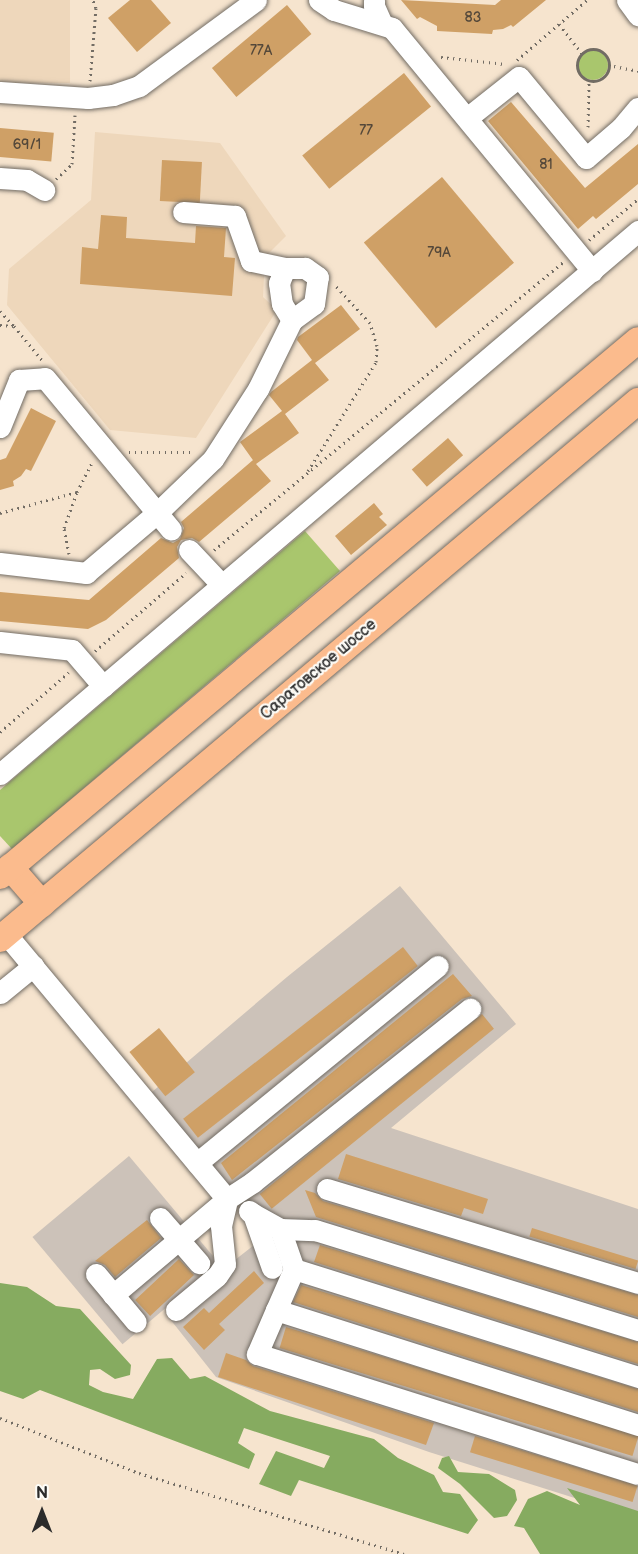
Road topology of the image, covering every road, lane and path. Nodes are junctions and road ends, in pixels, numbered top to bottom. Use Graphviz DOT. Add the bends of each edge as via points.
graph roads {
  1 [pos="93,0"];
  2 [pos="256,0"];
  3 [pos="374,0"];
  4 [pos="587,0"];
  5 [pos="627,0"];
  6 [pos="329,3"];
  7 [pos="638,15"];
  8 [pos="382,24"];
  9 [pos="559,24"];
  10 [pos="582,53"];
  11 [pos="415,55"];
  12 [pos="609,65"];
  13 [pos="638,70"];
  14 [pos="589,80"];
  15 [pos="0,92"];
  16 [pos="88,98"];
  17 [pos="638,108"];
  18 [pos="64,112"];
  19 [pos="467,118"];
  20 [pos="588,128"];
  21 [pos="0,178"];
  22 [pos="44,190"];
  23 [pos="638,199"];
  24 [pos="183,212"];
  25 [pos="638,231"];
  26 [pos="576,251"];
  27 [pos="285,268"];
  28 [pos="592,271"];
  29 [pos="318,278"];
  30 [pos="0,310"];
  31 [pos="292,320"];
  32 [pos="0,325"];
  33 [pos="14,326"];
  34 [pos="638,340"];
  35 [pos="44,363"];
  36 [pos="638,401"];
  37 [pos="0,427"];
  38 [pos="110,448"];
  39 [pos="218,452"];
  40 [pos="306,475"];
  41 [pos="77,492"];
  42 [pos="158,512"];
  43 [pos="0,513"];
  44 [pos="171,530"];
  45 [pos="195,555"];
  46 [pos="0,563"];
  47 [pos="72,571"];
  48 [pos="222,585"];
  49 [pos="0,642"];
  50 [pos="82,662"];
  51 [pos="103,686"];
  52 [pos="0,732"];
  53 [pos="0,774"];
  54 [pos="3,866"];
  55 [pos="42,904"];
  56 [pos="3,937"];
  57 [pos="33,966"];
  58 [pos="438,966"];
  59 [pos="0,993"];
  60 [pos="470,1009"];
  61 [pos="197,1163"];
  62 [pos="327,1189"];
  63 [pos="227,1199"];
  64 [pos="253,1214"];
  65 [pos="160,1218"];
  66 [pos="280,1229"];
  67 [pos="179,1239"];
  68 [pos="198,1263"];
  69 [pos="272,1268"];
  70 [pos="294,1269"];
  71 [pos="96,1274"];
  72 [pos="638,1283"];
  73 [pos="113,1295"];
  74 [pos="176,1310"];
  75 [pos="276,1310"];
  76 [pos="136,1322"];
  77 [pos="638,1330"];
  78 [pos="638,1377"];
  79 [pos="0,1418"];
  80 [pos="638,1425"];
  81 [pos="638,1474"];
  82 [pos="404,1554"];
  1 -- 16 [label="path" via="96,8"];
  2 -- 16 [label="street" via="139,86"];
  3 -- 8 [label="street"];
  4 -- 9 [label="path"];
  5 -- 7 [label="street"];
  6 -- 8 [label="street"];
  8 -- 11 [label="street" via="393,28"];
  9 -- 10 [label="path"];
  9 -- 11 [label="path" via="511,64"];
  10 -- 12 [label="path" via="598,50"];
  10 -- 14 [label="path" via="577,65 583,78"];
  11 -- 19 [label="street"];
  12 -- 13 [label="path"];
  12 -- 14 [label="path" via="603,77"];
  14 -- 20 [label="path"];
  15 -- 16 [label="street"];
  17 -- 19 [label="street" via="586,158 519,77"];
  18 -- 22 [label="path" via="75,113 72,164"];
  19 -- 26 [label="street"];
  21 -- 22 [label="street" via="27,180"];
  23 -- 26 [label="path"];
  24 -- 27 [label="street" via="236,216 251,261"];
  25 -- 28 [label="street"];
  26 -- 28 [label="street"];
  26 -- 40 [label="path"];
  27 -- 29 [label="street" via="305,268"];
  27 -- 31 [label="street" via="279,283 282,304"];
  28 -- 48 [label="street"];
  29 -- 31 [label="street" via="314,304"];
  29 -- 40 [label="path" via="329,279 370,323 377,346 376,362"];
  30 -- 33 [label="path"];
  31 -- 39 [label="street" via="258,389"];
  32 -- 33 [label="path"];
  33 -- 35 [label="path"];
  34 -- 54 [label="main road"];
  36 -- 55 [label="main road, Саратовское шоссе"];
  37 -- 38 [label="street" via="19,380 45,378"];
  38 -- 39 [label="path"];
  38 -- 41 [label="path"];
  38 -- 42 [label="street"];
  39 -- 42 [label="street"];
  40 -- 45 [label="path"];
  41 -- 43 [label="path"];
  41 -- 47 [label="path" via="64,528"];
  42 -- 44 [label="street"];
  42 -- 47 [label="street" via="86,573"];
  45 -- 48 [label="street"];
  45 -- 50 [label="path"];
  46 -- 47 [label="street"];
  48 -- 51 [label="street"];
  49 -- 50 [label="street" via="72,650"];
  50 -- 51 [label="street"];
  50 -- 52 [label="path"];
  51 -- 53 [label="street"];
  54 -- 55 [label="main road"];
  55 -- 56 [label="main road, Саратовское шоссе"];
  56 -- 57 [label="street"];
  57 -- 59 [label="street"];
  57 -- 61 [label="street" via="88,1022"];
  58 -- 61 [label="street"];
  60 -- 63 [label="street"];
  61 -- 63 [label="street"];
  62 -- 72 [label="street"];
  63 -- 64 [label="street"];
  63 -- 67 [label="street"];
  63 -- 74 [label="street" via="221,1226 225,1263 217,1276"];
  64 -- 66 [label="street"];
  64 -- 69 [label="street"];
  65 -- 67 [label="street"];
  66 -- 70 [label="street"];
  66 -- 77 [label="street" via="315,1230"];
  67 -- 68 [label="street"];
  67 -- 73 [label="street"];
  70 -- 75 [label="street"];
  70 -- 78 [label="street"];
  71 -- 73 [label="street"];
  73 -- 76 [label="street"];
  75 -- 80 [label="street"];
  75 -- 81 [label="street" via="256,1354"];
  79 -- 82 [label="path" via="139,1473"];
}
